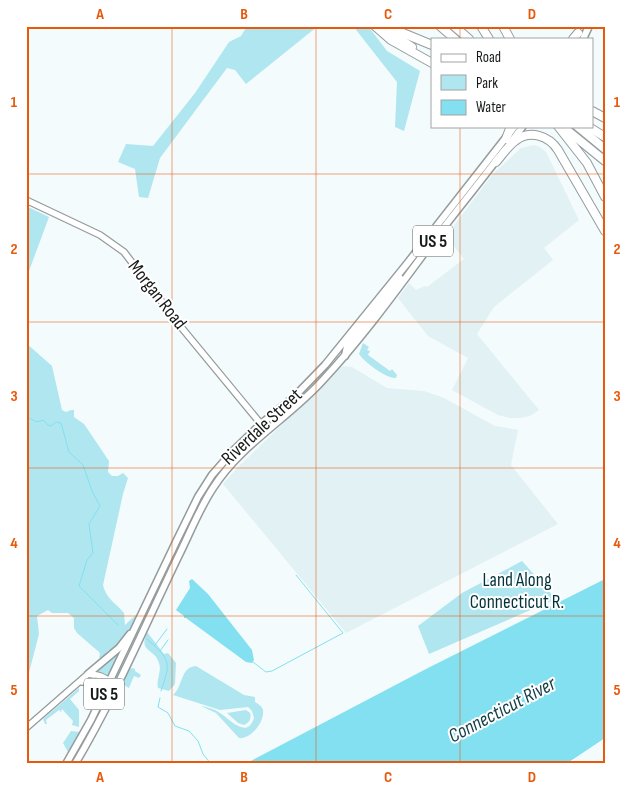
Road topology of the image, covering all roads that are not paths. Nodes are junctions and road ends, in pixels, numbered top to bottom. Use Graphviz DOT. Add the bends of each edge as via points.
graph roads {
  1 [pos="375,26"];
  2 [pos="386,26"];
  3 [pos="390,26"];
  4 [pos="440,26"];
  5 [pos="454,26"];
  6 [pos="481,26"];
  7 [pos="503,26"];
  8 [pos="589,26"];
  9 [pos="578,35"];
  10 [pos="454,38"];
  11 [pos="468,38"];
  12 [pos="488,38"];
  13 [pos="509,38"];
  14 [pos="431,45"];
  15 [pos="431,58"];
  16 [pos="431,62"];
  17 [pos="594,111"];
  18 [pos="605,118"];
  19 [pos="510,128"];
  20 [pos="514,128"];
  21 [pos="522,128"];
  22 [pos="560,128"];
  23 [pos="565,128"];
  24 [pos="579,128"];
  25 [pos="590,128"];
  26 [pos="605,137"];
  27 [pos="506,139"];
  28 [pos="605,149"];
  29 [pos="605,160"];
  30 [pos="496,162"];
  31 [pos="605,197"];
  32 [pos="26,200"];
  33 [pos="605,229"];
  34 [pos="406,265"];
  35 [pos="345,357"];
  36 [pos="330,358"];
  37 [pos="261,424"];
  38 [pos="268,430"];
  39 [pos="182,530"];
  40 [pos="172,570"];
  41 [pos="138,623"];
  42 [pos="88,674"];
  43 [pos="80,682"];
  44 [pos="109,683"];
  45 [pos="116,688"];
  46 [pos="26,728"];
  47 [pos="66,764"];
  48 [pos="75,764"];
  1 -- 16 [label="highway" via="391,40"];
  2 -- 15 [label="highway" via="397,37"];
  3 -- 14 [label="highway" via="399,33"];
  4 -- 10 [label="highway"];
  5 -- 11 [label="highway"];
  6 -- 12 [label="highway"];
  7 -- 13 [label="highway"];
  8 -- 9 [label="main road"];
  17 -- 18 [label="highway"];
  19 -- 27 [label="highway"];
  20 -- 27 [label="main road, Riverdale Street / US 5"];
  21 -- 30 [label="main road, Riverdale Street / US 5"];
  22 -- 31 [label="highway" via="587,164"];
  23 -- 29 [label="highway"];
  24 -- 28 [label="highway"];
  25 -- 26 [label="highway"];
  27 -- 34 [label="main road, Riverdale Street / US 5"];
  30 -- 33 [label="highway" via="518,139 529,135 543,137 555,146"];
  30 -- 35 [label="main road, Riverdale Street / US 5"];
  32 -- 37 [label="main road, Morgan Road" via="100,235 121,249"];
  34 -- 35 [label="main road" via="347,346"];
  34 -- 36 [label="main road, Riverdale Street / US 5"];
  35 -- 36 [label="main road"];
  35 -- 38 [label="main road, Riverdale Street / US 5"];
  36 -- 37 [label="main road, Riverdale Street / US 5" via="295,396"];
  37 -- 38 [label="main road"];
  37 -- 39 [label="main road, Riverdale Street / US 5" via="212,475"];
  38 -- 40 [label="main road, Riverdale Street / US 5" via="213,487"];
  39 -- 40 [label="main road" via="166,569"];
  39 -- 41 [label="main road, Riverdale Street / US 5"];
  40 -- 45 [label="main road, Riverdale Street / US 5"];
  41 -- 42 [label="main road" via="120,648"];
  41 -- 44 [label="main road, Riverdale Street / US 5"];
  42 -- 43 [label="main road"];
  42 -- 44 [label="main road" via="96,674"];
  43 -- 44 [label="main road"];
  43 -- 46 [label="main road"];
  44 -- 45 [label="main road"];
  44 -- 47 [label="main road, Riverdale Street / US 5"];
  45 -- 48 [label="main road, Riverdale Street / US 5"];
}
